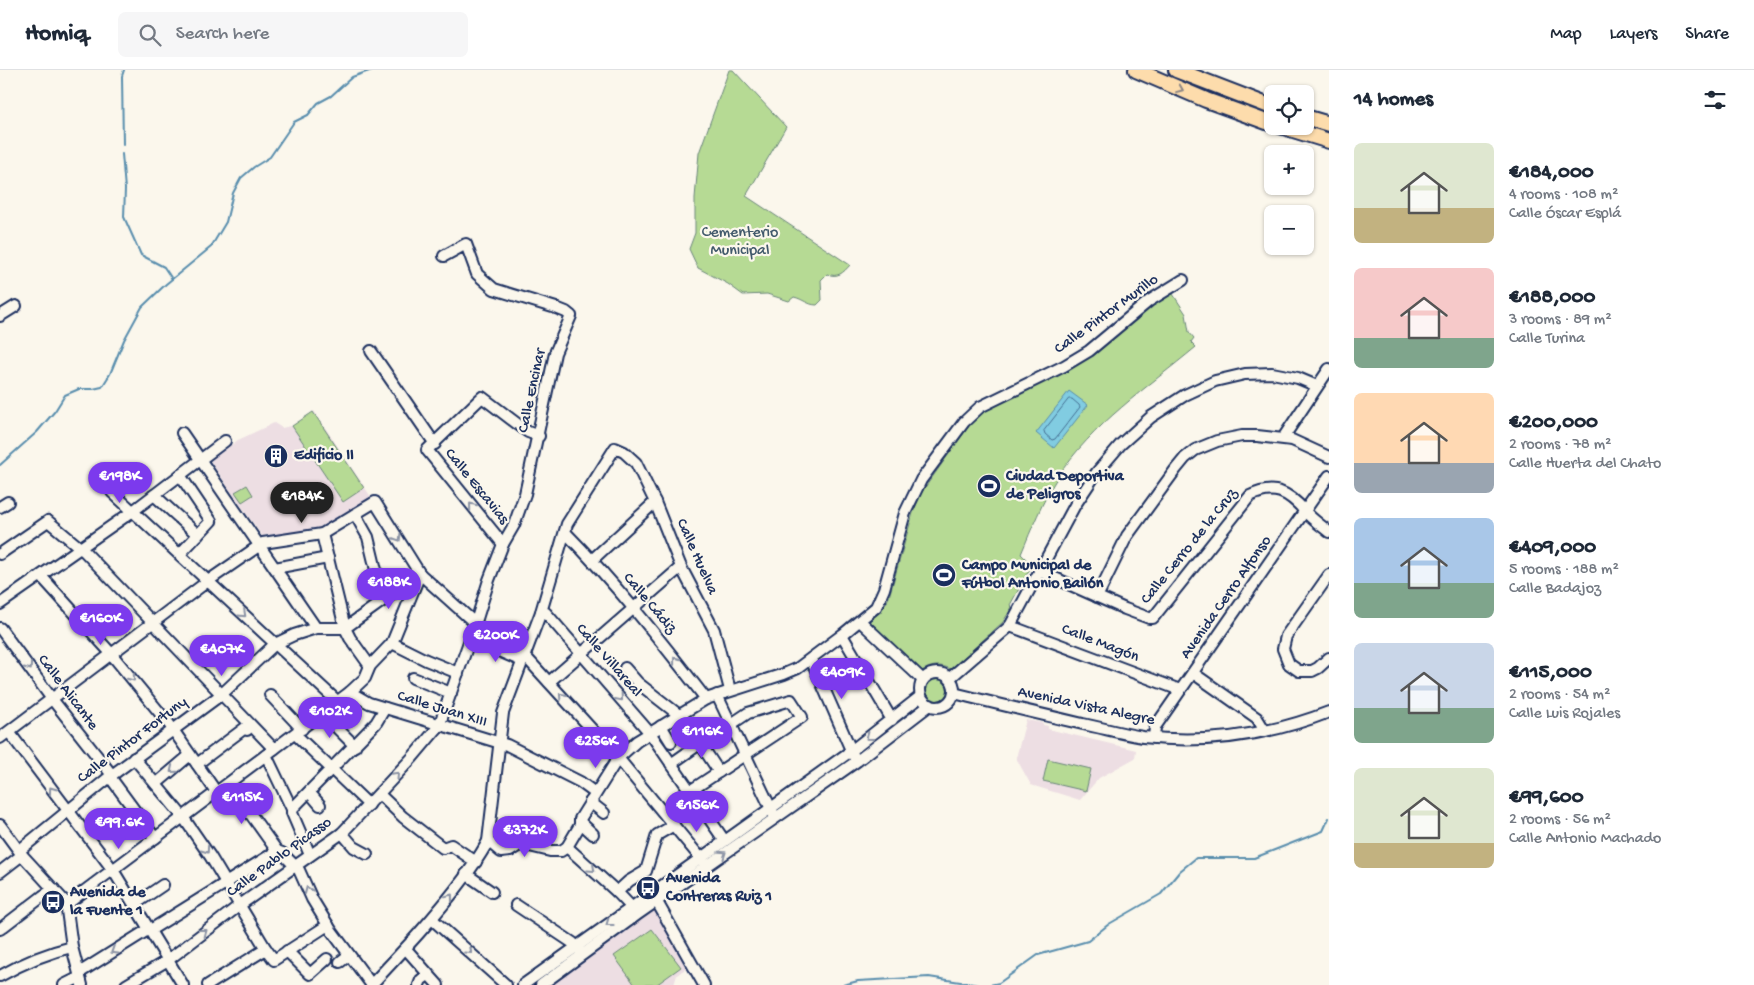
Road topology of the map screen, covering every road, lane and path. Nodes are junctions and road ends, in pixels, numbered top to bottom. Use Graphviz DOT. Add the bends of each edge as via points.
graph roads {
  1 [pos="1136,70"];
  2 [pos="1176,70"];
  3 [pos="1264,104"];
  4 [pos="1314,120"];
  5 [pos="1264,121"];
  6 [pos="1329,124"];
  7 [pos="1309,135"];
  8 [pos="1329,141"];
  9 [pos="444,256"];
  10 [pos="1183,280"];
  11 [pos="16,306"];
  12 [pos="0,316"];
  13 [pos="371,352"];
  14 [pos="1329,369"];
  15 [pos="1317,386"];
  16 [pos="182,434"];
  17 [pos="539,436"];
  18 [pos="1283,438"];
  19 [pos="224,441"];
  20 [pos="435,444"];
  21 [pos="1329,458"];
  22 [pos="201,459"];
  23 [pos="180,475"];
  24 [pos="1329,476"];
  25 [pos="112,492"];
  26 [pos="154,495"];
  27 [pos="655,502"];
  28 [pos="133,510"];
  29 [pos="1305,511"];
  30 [pos="355,514"];
  31 [pos="565,532"];
  32 [pos="1329,532"];
  33 [pos="322,534"];
  34 [pos="198,535"];
  35 [pos="503,544"];
  36 [pos="260,545"];
  37 [pos="80,548"];
  38 [pos="0,554"];
  39 [pos="180,554"];
  40 [pos="328,558"];
  41 [pos="592,560"];
  42 [pos="681,567"];
  43 [pos="276,568"];
  44 [pos="1039,571"];
  45 [pos="420,574"];
  46 [pos="1329,575"];
  47 [pos="41,576"];
  48 [pos="208,581"];
  49 [pos="1097,597"];
  50 [pos="383,599"];
  51 [pos="0,604"];
  52 [pos="634,607"];
  53 [pos="541,612"];
  54 [pos="860,621"];
  55 [pos="152,623"];
  56 [pos="476,625"];
  57 [pos="1010,626"];
  58 [pos="0,628"];
  59 [pos="316,628"];
  60 [pos="345,628"];
  61 [pos="842,636"];
  62 [pos="392,643"];
  63 [pos="480,643"];
  64 [pos="275,644"];
  65 [pos="581,653"];
  66 [pos="112,654"];
  67 [pos="524,656"];
  68 [pos="1329,658"];
  69 [pos="811,659"];
  70 [pos="370,666"];
  71 [pos="625,668"];
  72 [pos="458,673"];
  73 [pos="1193,673"];
  74 [pos="413,678"];
  75 [pos="950,678"];
  76 [pos="923,680"];
  77 [pos="549,682"];
  78 [pos="730,690"];
  79 [pos="1180,690"];
  80 [pos="350,692"];
  81 [pos="451,693"];
  82 [pos="954,693"];
  83 [pos="222,694"];
  84 [pos="270,695"];
  85 [pos="717,695"];
  86 [pos="922,696"];
  87 [pos="52,699"];
  88 [pos="706,699"];
  89 [pos="338,702"];
  90 [pos="930,705"];
  91 [pos="385,708"];
  92 [pos="1329,712"];
  93 [pos="323,714"];
  94 [pos="679,715"];
  95 [pos="892,720"];
  96 [pos="730,723"];
  97 [pos="439,726"];
  98 [pos="661,726"];
  99 [pos="246,729"];
  100 [pos="172,730"];
  101 [pos="298,731"];
  102 [pos="1266,731"];
  103 [pos="3,733"];
  104 [pos="650,733"];
  105 [pos="1154,738"];
  106 [pos="672,742"];
  107 [pos="499,743"];
  108 [pos="700,744"];
  109 [pos="355,746"];
  110 [pos="851,751"];
  111 [pos="270,752"];
  112 [pos="190,755"];
  113 [pos="745,755"];
  114 [pos="134,758"];
  115 [pos="618,758"];
  116 [pos="857,761"];
  117 [pos="197,764"];
  118 [pos="671,764"];
  119 [pos="332,769"];
  120 [pos="719,772"];
  121 [pos="111,776"];
  122 [pos="156,784"];
  123 [pos="229,784"];
  124 [pos="690,791"];
  125 [pos="309,792"];
  126 [pos="217,793"];
  127 [pos="379,794"];
  128 [pos="593,798"];
  129 [pos="320,805"];
  130 [pos="368,805"];
  131 [pos="770,808"];
  132 [pos="292,809"];
  133 [pos="67,810"];
  134 [pos="604,813"];
  135 [pos="183,817"];
  136 [pos="776,818"];
  137 [pos="580,822"];
  138 [pos="0,825"];
  139 [pos="674,825"];
  140 [pos="342,833"];
  141 [pos="593,834"];
  142 [pos="155,838"];
  143 [pos="724,840"];
  144 [pos="488,841"];
  145 [pos="567,847"];
  146 [pos="277,851"];
  147 [pos="21,853"];
  148 [pos="367,854"];
  149 [pos="310,855"];
  150 [pos="704,861"];
  151 [pos="476,862"];
  152 [pos="296,865"];
  153 [pos="113,870"];
  154 [pos="0,872"];
  155 [pos="466,874"];
  156 [pos="227,882"];
  157 [pos="163,885"];
  158 [pos="54,889"];
  159 [pos="492,892"];
  160 [pos="617,892"];
  161 [pos="657,902"];
  162 [pos="66,903"];
  163 [pos="134,904"];
  164 [pos="240,904"];
  165 [pos="516,905"];
  166 [pos="635,910"];
  167 [pos="432,919"];
  168 [pos="328,925"];
  169 [pos="0,929"];
  170 [pos="150,930"];
  171 [pos="72,947"];
  172 [pos="266,949"];
  173 [pos="406,949"];
  174 [pos="579,950"];
  175 [pos="287,951"];
  176 [pos="349,954"];
  177 [pos="327,959"];
  178 [pos="168,960"];
  179 [pos="340,962"];
  180 [pos="428,975"];
  181 [pos="0,976"];
  182 [pos="80,978"];
  183 [pos="64,985"];
  184 [pos="126,985"];
  185 [pos="183,985"];
  186 [pos="208,985"];
  187 [pos="371,985"];
  188 [pos="419,985"];
  189 [pos="438,985"];
  190 [pos="506,985"];
  191 [pos="523,985"];
  192 [pos="541,985"];
  193 [pos="704,985"];
  1 -- 5 [label="highway, one-way"];
  2 -- 3 [label="highway"];
  4 -- 6 [label="highway"];
  7 -- 8 [label="highway"];
  9 -- 17 [label="street, Calle Encinar" via="466,244 477,274 494,290 556,308 571,316 555,353"];
  10 -- 54 [label="street, Calle Pintor Murillo" via="1149,301 1089,351 980,407 964,422 921,480 905,513 884,590 876,607"];
  11 -- 12 [label="street"];
  13 -- 20 [label="street, Calle Escavias"];
  14 -- 15 [label="street"];
  15 -- 18 [label="street"];
  15 -- 44 [label="street" via="1272,373 1245,374 1215,381 1185,395 1151,418 1096,472"];
  16 -- 22 [label="street"];
  17 -- 20 [label="street" via="528,432 482,397"];
  17 -- 35 [label="street, Calle Encinar" via="525,494"];
  18 -- 21 [label="street"];
  18 -- 49 [label="street" via="1231,438 1204,445 1185,458 1127,536"];
  19 -- 22 [label="street"];
  35 -- 20 [label="street, Calle Escavias, one-way" via="427,450"];
  22 -- 23 [label="street"];
  22 -- 36 [label="street"];
  23 -- 26 [label="street"];
  23 -- 34 [label="street" via="211,521"];
  24 -- 29 [label="street, Avenida Cerro Alfonso"];
  25 -- 28 [label="street"];
  26 -- 28 [label="street"];
  26 -- 34 [label="street"];
  27 -- 31 [label="street, Calle Huelva" via="636,463 615,448"];
  27 -- 41 [label="street"];
  27 -- 42 [label="street, Calle Huelva"];
  28 -- 37 [label="street"];
  28 -- 39 [label="street"];
  29 -- 32 [label="street"];
  29 -- 49 [label="street, Calle Cerro de la Cruz" via="1287,495 1277,491 1250,496 1153,618"];
  29 -- 73 [label="street, Avenida Cerro Alfonso"];
  30 -- 33 [label="street"];
  30 -- 45 [label="street, one-way" via="375,502"];
  30 -- 50 [label="street" via="368,536"];
  31 -- 41 [label="street, Calle Cádiz"];
  31 -- 53 [label="street"];
  33 -- 36 [label="street"];
  33 -- 40 [label="street"];
  34 -- 39 [label="street"];
  35 -- 56 [label="street, Calle Encinar"];
  36 -- 43 [label="street"];
  36 -- 48 [label="street"];
  37 -- 38 [label="street" via="48,521"];
  37 -- 47 [label="street"];
  37 -- 55 [label="street"];
  39 -- 48 [label="street"];
  40 -- 43 [label="street"];
  40 -- 60 [label="street"];
  41 -- 52 [label="street, Calle Cádiz"];
  42 -- 52 [label="street"];
  42 -- 78 [label="street, Calle Huelva" via="714,630"];
  43 -- 59 [label="street"];
  44 -- 49 [label="street, Calle Cerro de la Cruz"];
  44 -- 57 [label="street"];
  45 -- 50 [label="street"];
  45 -- 56 [label="street"];
  45 -- 62 [label="street"];
  46 -- 68 [label="street" via="1286,636 1283,649 1289,664 1299,671 1312,671"];
  47 -- 51 [label="street"];
  47 -- 66 [label="street"];
  48 -- 55 [label="street"];
  48 -- 64 [label="street, one-way"];
  50 -- 60 [label="street"];
  52 -- 65 [label="street"];
  88 -- 52 [label="street, Calle Cádiz, one-way"];
  53 -- 65 [label="street, Calle Villareal" via="546,613"];
  53 -- 67 [label="street"];
  54 -- 61 [label="street, Calle Pintor Murillo"];
  54 -- 76 [label="street"];
  55 -- 66 [label="street"];
  55 -- 83 [label="street"];
  56 -- 67 [label="street"];
  56 -- 72 [label="street, Calle Encinar"];
  57 -- 75 [label="street"];
  57 -- 79 [label="street, Calle Magón"];
  58 -- 87 [label="street, Calle Alicante, one-way"];
  59 -- 60 [label="street, Calle Pintor Fortuny"];
  59 -- 64 [label="street, Calle Pintor Fortuny"];
  60 -- 70 [label="street"];
  61 -- 69 [label="street, Calle Pintor Murillo"];
  61 -- 95 [label="street"];
  62 -- 70 [label="street"];
  62 -- 72 [label="street"];
  63 -- 67 [label="street"];
  64 -- 83 [label="street, Calle Pintor Fortuny"];
  64 -- 89 [label="street"];
  65 -- 77 [label="street"];
  65 -- 104 [label="street, Calle Villareal, one-way"];
  66 -- 87 [label="street"];
  66 -- 100 [label="street, one-way"];
  67 -- 77 [label="street"];
  67 -- 107 [label="street" via="503,713"];
  69 -- 78 [label="street, Calle Pintor Murillo" via="784,674"];
  69 -- 110 [label="street"];
  70 -- 80 [label="street" via="364,678"];
  71 -- 94 [label="street" via="638,683"];
  72 -- 81 [label="street, Calle Encinar"];
  73 -- 79 [label="street, Avenida Cerro Alfonso"];
  73 -- 102 [label="street" via="1257,718"];
  74 -- 81 [label="street"];
  75 -- 76 [label="street" via="937,673"];
  75 -- 82 [label="street"];
  76 -- 86 [label="street" via="920,687"];
  115 -- 77 [label="street, one-way"];
  78 -- 85 [label="street, Calle Pintor Murillo"];
  79 -- 105 [label="street, Avenida Cerro Alfonso" via="1155,727"];
  80 -- 89 [label="street"];
  80 -- 91 [label="street, Calle Juan XIII"];
  81 -- 97 [label="street, Calle Encinar"];
  82 -- 90 [label="street" via="944,705"];
  82 -- 105 [label="street, Avenida Vista Alegre"];
  83 -- 100 [label="street, Calle Pintor Fortuny"];
  83 -- 111 [label="street"];
  84 -- 101 [label="street"];
  85 -- 88 [label="street, Calle Pintor Murillo"];
  85 -- 96 [label="street"];
  86 -- 90 [label="street"];
  86 -- 95 [label="street"];
  87 -- 103 [label="street"];
  87 -- 121 [label="street, Calle Alicante"];
  88 -- 94 [label="street, Calle Pintor Murillo"];
  89 -- 93 [label="street"];
  90 -- 116 [label="street"];
  91 -- 97 [label="street, Calle Juan XIII"];
  91 -- 109 [label="street" via="376,724"];
  92 -- 102 [label="street, Avenida Vista Alegre"];
  93 -- 101 [label="street"];
  93 -- 109 [label="street"];
  94 -- 98 [label="street, Calle Pintor Murillo"];
  94 -- 108 [label="street"];
  95 -- 110 [label="street, one-way"];
  96 -- 108 [label="street"];
  96 -- 113 [label="street"];
  96 -- 113 [label="street" via="748,713 791,700 802,717"];
  97 -- 107 [label="street, Calle Juan XIII"];
  127 -- 97 [label="street, Calle Pablo Picasso, one-way"];
  98 -- 104 [label="street, Calle Pintor Murillo"];
  98 -- 106 [label="street"];
  99 -- 117 [label="street"];
  100 -- 112 [label="street"];
  100 -- 114 [label="street, Calle Pintor Fortuny"];
  101 -- 111 [label="street"];
  101 -- 119 [label="street"];
  102 -- 105 [label="street, Avenida Vista Alegre" via="1217,738"];
  133 -- 103 [label="street, one-way"];
  104 -- 115 [label="street, Calle Pintor Murillo"];
  104 -- 118 [label="street, Calle Villareal"];
  107 -- 128 [label="street, Calle Juan XIII" via="580,782"];
  107 -- 144 [label="street"];
  108 -- 118 [label="street"];
  108 -- 120 [label="street"];
  109 -- 119 [label="street"];
  110 -- 116 [label="street"];
  110 -- 131 [label="street"];
  111 -- 123 [label="street"];
  111 -- 132 [label="street"];
  112 -- 117 [label="street"];
  112 -- 122 [label="street, one-way"];
  113 -- 120 [label="street"];
  113 -- 131 [label="street"];
  114 -- 121 [label="street, Calle Pintor Fortuny"];
  114 -- 122 [label="street"];
  115 -- 128 [label="street, Calle Pintor Murillo"];
  115 -- 139 [label="street"];
  116 -- 136 [label="street"];
  117 -- 126 [label="street"];
  118 -- 124 [label="street, Calle Villareal"];
  119 -- 125 [label="street"];
  119 -- 130 [label="street"];
  120 -- 124 [label="street"];
  121 -- 133 [label="street, Calle Pintor Fortuny"];
  121 -- 142 [label="street, Calle Alicante"];
  122 -- 135 [label="street"];
  123 -- 126 [label="street"];
  123 -- 146 [label="street"];
  124 -- 143 [label="street, Calle Villareal"];
  125 -- 129 [label="street"];
  125 -- 132 [label="street"];
  126 -- 135 [label="street"];
  127 -- 130 [label="street, Calle Pablo Picasso"];
  127 -- 151 [label="street" via="443,848 451,845"];
  128 -- 134 [label="street"];
  128 -- 137 [label="street, Calle Pintor Murillo"];
  130 -- 140 [label="street, Calle Pablo Picasso"];
  131 -- 136 [label="street"];
  131 -- 143 [label="street"];
  132 -- 149 [label="street"];
  133 -- 147 [label="street, Calle Pintor Fortuny"];
  133 -- 153 [label="street"];
  135 -- 142 [label="street"];
  135 -- 156 [label="street, one-way"];
  150 -- 136 [label="street, one-way"];
  137 -- 141 [label="street"];
  137 -- 145 [label="street, Calle Pintor Murillo"];
  138 -- 147 [label="street"];
  139 -- 150 [label="street"];
  139 -- 160 [label="street" via="657,836 646,871"];
  140 -- 148 [label="street" via="354,847"];
  140 -- 149 [label="street, Calle Pablo Picasso"];
  142 -- 153 [label="street"];
  143 -- 150 [label="street"];
  144 -- 145 [label="street" via="501,852 521,844 550,851 561,851"];
  144 -- 151 [label="street"];
  145 -- 160 [label="street, one-way"];
  146 -- 152 [label="street"];
  146 -- 156 [label="street"];
  147 -- 154 [label="street, Calle Pintor Fortuny"];
  147 -- 158 [label="street"];
  149 -- 152 [label="street, Calle Pablo Picasso"];
  150 -- 161 [label="street"];
  150 -- 166 [label="street"];
  151 -- 155 [label="street"];
  152 -- 164 [label="street, Calle Pablo Picasso"];
  168 -- 152 [label="street, one-way"];
  153 -- 162 [label="street"];
  153 -- 163 [label="street"];
  155 -- 159 [label="street"];
  167 -- 155 [label="street, one-way"];
  156 -- 164 [label="street"];
  156 -- 170 [label="street"];
  157 -- 163 [label="street"];
  158 -- 162 [label="street"];
  158 -- 169 [label="street"];
  160 -- 166 [label="street"];
  161 -- 166 [label="street"];
  161 -- 193 [label="street"];
  162 -- 171 [label="street"];
  163 -- 170 [label="street"];
  164 -- 172 [label="street"];
  178 -- 164 [label="street, Calle Pablo Picasso, one-way"];
  165 -- 174 [label="street"];
  166 -- 174 [label="street"];
  167 -- 173 [label="street"];
  167 -- 190 [label="street, one-way"];
  168 -- 175 [label="street"];
  168 -- 176 [label="street"];
  170 -- 178 [label="street"];
  170 -- 182 [label="street, one-way"];
  171 -- 181 [label="street" via="28,962"];
  171 -- 182 [label="street"];
  172 -- 175 [label="street" via="274,960"];
  172 -- 186 [label="street"];
  173 -- 180 [label="street"];
  173 -- 187 [label="street"];
  174 -- 191 [label="street"];
  174 -- 192 [label="street"];
  175 -- 177 [label="street" via="310,974"];
  176 -- 179 [label="street"];
  176 -- 187 [label="street"];
  178 -- 184 [label="street, Calle Pablo Picasso"];
  178 -- 185 [label="street"];
  180 -- 188 [label="street"];
  180 -- 189 [label="street"];
  182 -- 183 [label="street"];
}
